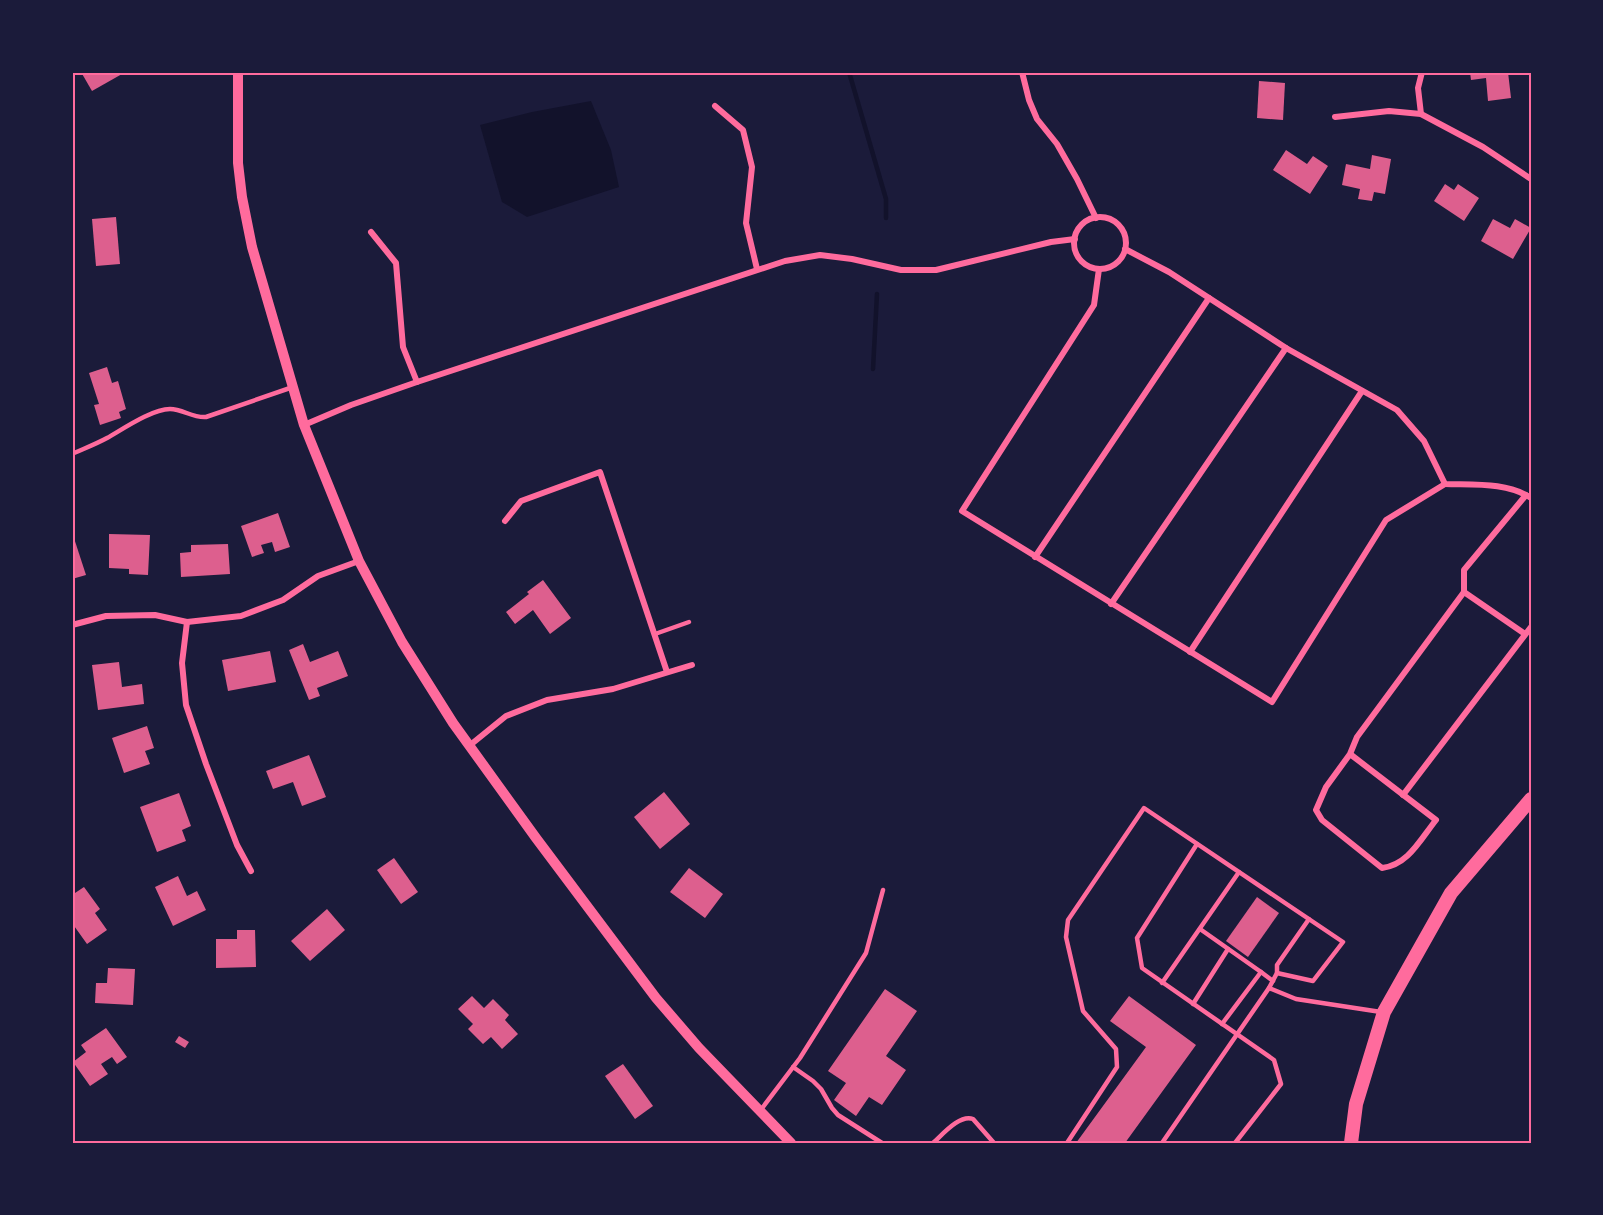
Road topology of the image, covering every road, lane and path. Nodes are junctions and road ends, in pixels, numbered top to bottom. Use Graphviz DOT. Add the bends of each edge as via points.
graph roads {
  1 [pos="238,72"];
  2 [pos="1022,72"];
  3 [pos="1422,72"];
  4 [pos="715,106"];
  5 [pos="1421,114"];
  6 [pos="1335,117"];
  7 [pos="1531,179"];
  8 [pos="1096,218"];
  9 [pos="371,232"];
  10 [pos="1075,238"];
  11 [pos="1125,249"];
  12 [pos="757,269"];
  13 [pos="1099,269"];
  14 [pos="1209,298"];
  15 [pos="1286,348"];
  16 [pos="417,382"];
  17 [pos="293,387"];
  18 [pos="1362,391"];
  19 [pos="304,425"];
  20 [pos="72,454"];
  21 [pos="1445,484"];
  22 [pos="1528,497"];
  23 [pos="505,521"];
  24 [pos="1035,557"];
  25 [pos="359,561"];
  26 [pos="1464,592"];
  27 [pos="1111,604"];
  28 [pos="187,622"];
  29 [pos="689,622"];
  30 [pos="72,625"];
  31 [pos="1531,627"];
  32 [pos="655,634"];
  33 [pos="1525,634"];
  34 [pos="1190,652"];
  35 [pos="692,665"];
  36 [pos="668,672"];
  37 [pos="469,746"];
  38 [pos="1350,754"];
  39 [pos="1403,795"];
  40 [pos="1531,799"];
  41 [pos="1197,844"];
  42 [pos="251,871"];
  43 [pos="1239,872"];
  44 [pos="883,890"];
  45 [pos="1310,919"];
  46 [pos="1200,929"];
  47 [pos="1228,949"];
  48 [pos="1261,972"];
  49 [pos="1277,973"];
  50 [pos="1273,981"];
  51 [pos="1162,983"];
  52 [pos="1269,988"];
  53 [pos="1193,1004"];
  54 [pos="1384,1012"];
  55 [pos="1222,1024"];
  56 [pos="1237,1034"];
  57 [pos="793,1067"];
  58 [pos="760,1111"];
  59 [pos="791,1143"];
  60 [pos="882,1143"];
  61 [pos="933,1143"];
  62 [pos="994,1143"];
  63 [pos="1067,1143"];
  64 [pos="1162,1143"];
  65 [pos="1235,1143"];
  66 [pos="1352,1143"];
  1 -- 17 [label="street" via="237,148 242,197 252,247"];
  2 -- 8 [label="street" via="1037,118 1057,144"];
  3 -- 5 [label="street" via="1418,88"];
  4 -- 12 [label="street" via="743,130 752,167 746,223"];
  5 -- 6 [label="street" via="1389,111"];
  5 -- 7 [label="street" via="1476,143"];
  8 -- 10 [label="street" via="1084,223"];
  8 -- 11 [label="street" via="1108,219 1121,229"];
  9 -- 16 [label="street" via="396,263 403,346"];
  10 -- 12 [label="street" via="936,270 901,270 820,255"];
  10 -- 13 [label="street" via="1081,260"];
  11 -- 13 [label="street" via="1119,261"];
  11 -- 14 [label="street"];
  12 -- 16 [label="street"];
  13 -- 24 [label="street" via="1094,305 962,511"];
  14 -- 15 [label="street"];
  14 -- 24 [label="street"];
  15 -- 18 [label="street"];
  15 -- 27 [label="street"];
  16 -- 19 [label="street"];
  17 -- 19 [label="street"];
  17 -- 20 [label="lane" via="206,417 170,409 156,412"];
  18 -- 21 [label="street" via="1396,410 1424,441"];
  18 -- 34 [label="street"];
  19 -- 25 [label="street"];
  21 -- 22 [label="street" via="1491,485"];
  21 -- 34 [label="street" via="1386,519 1272,702"];
  22 -- 26 [label="street" via="1464,570"];
  23 -- 32 [label="street" via="521,501 600,472"];
  24 -- 27 [label="street"];
  25 -- 28 [label="street" via="318,576 283,600 241,616"];
  25 -- 37 [label="street" via="402,642"];
  26 -- 33 [label="street"];
  26 -- 38 [label="street" via="1357,737"];
  27 -- 34 [label="street"];
  28 -- 30 [label="street" via="131,614"];
  28 -- 42 [label="street" via="182,663 186,705 237,845"];
  29 -- 32 [label="lane"];
  31 -- 33 [label="street"];
  32 -- 36 [label="street"];
  33 -- 39 [label="street"];
  35 -- 36 [label="street"];
  36 -- 37 [label="street" via="613,689 547,700 506,716"];
  37 -- 58 [label="street" via="656,998"];
  38 -- 39 [label="street"];
  38 -- 39 [label="street" via="1316,810 1322,820 1382,868 1404,861 1436,820"];
  40 -- 54 [label="main road" via="1451,892"];
  41 -- 43 [label="lane"];
  41 -- 51 [label="lane" via="1137,938 1142,968"];
  41 -- 63 [label="lane" via="1144,808 1068,920 1066,937 1083,1011 1116,1049 1117,1067"];
  43 -- 45 [label="lane"];
  43 -- 46 [label="lane"];
  44 -- 57 [label="lane" via="866,953"];
  45 -- 49 [label="lane" via="1277,964"];
  45 -- 49 [label="lane" via="1343,942 1313,981"];
  46 -- 47 [label="lane"];
  46 -- 51 [label="lane"];
  47 -- 48 [label="lane"];
  47 -- 53 [label="lane"];
  48 -- 50 [label="lane"];
  48 -- 55 [label="lane"];
  49 -- 50 [label="lane"];
  50 -- 52 [label="lane"];
  51 -- 53 [label="lane"];
  52 -- 54 [label="lane" via="1296,999"];
  52 -- 56 [label="lane"];
  53 -- 55 [label="lane"];
  54 -- 66 [label="main road" via="1356,1104"];
  55 -- 56 [label="lane"];
  56 -- 64 [label="lane"];
  56 -- 65 [label="lane" via="1274,1060 1281,1084"];
  57 -- 58 [label="lane"];
  57 -- 60 [label="lane" via="821,1089 838,1115"];
  58 -- 59 [label="street"];
  61 -- 62 [label="lane" via="969,1117"];
}
